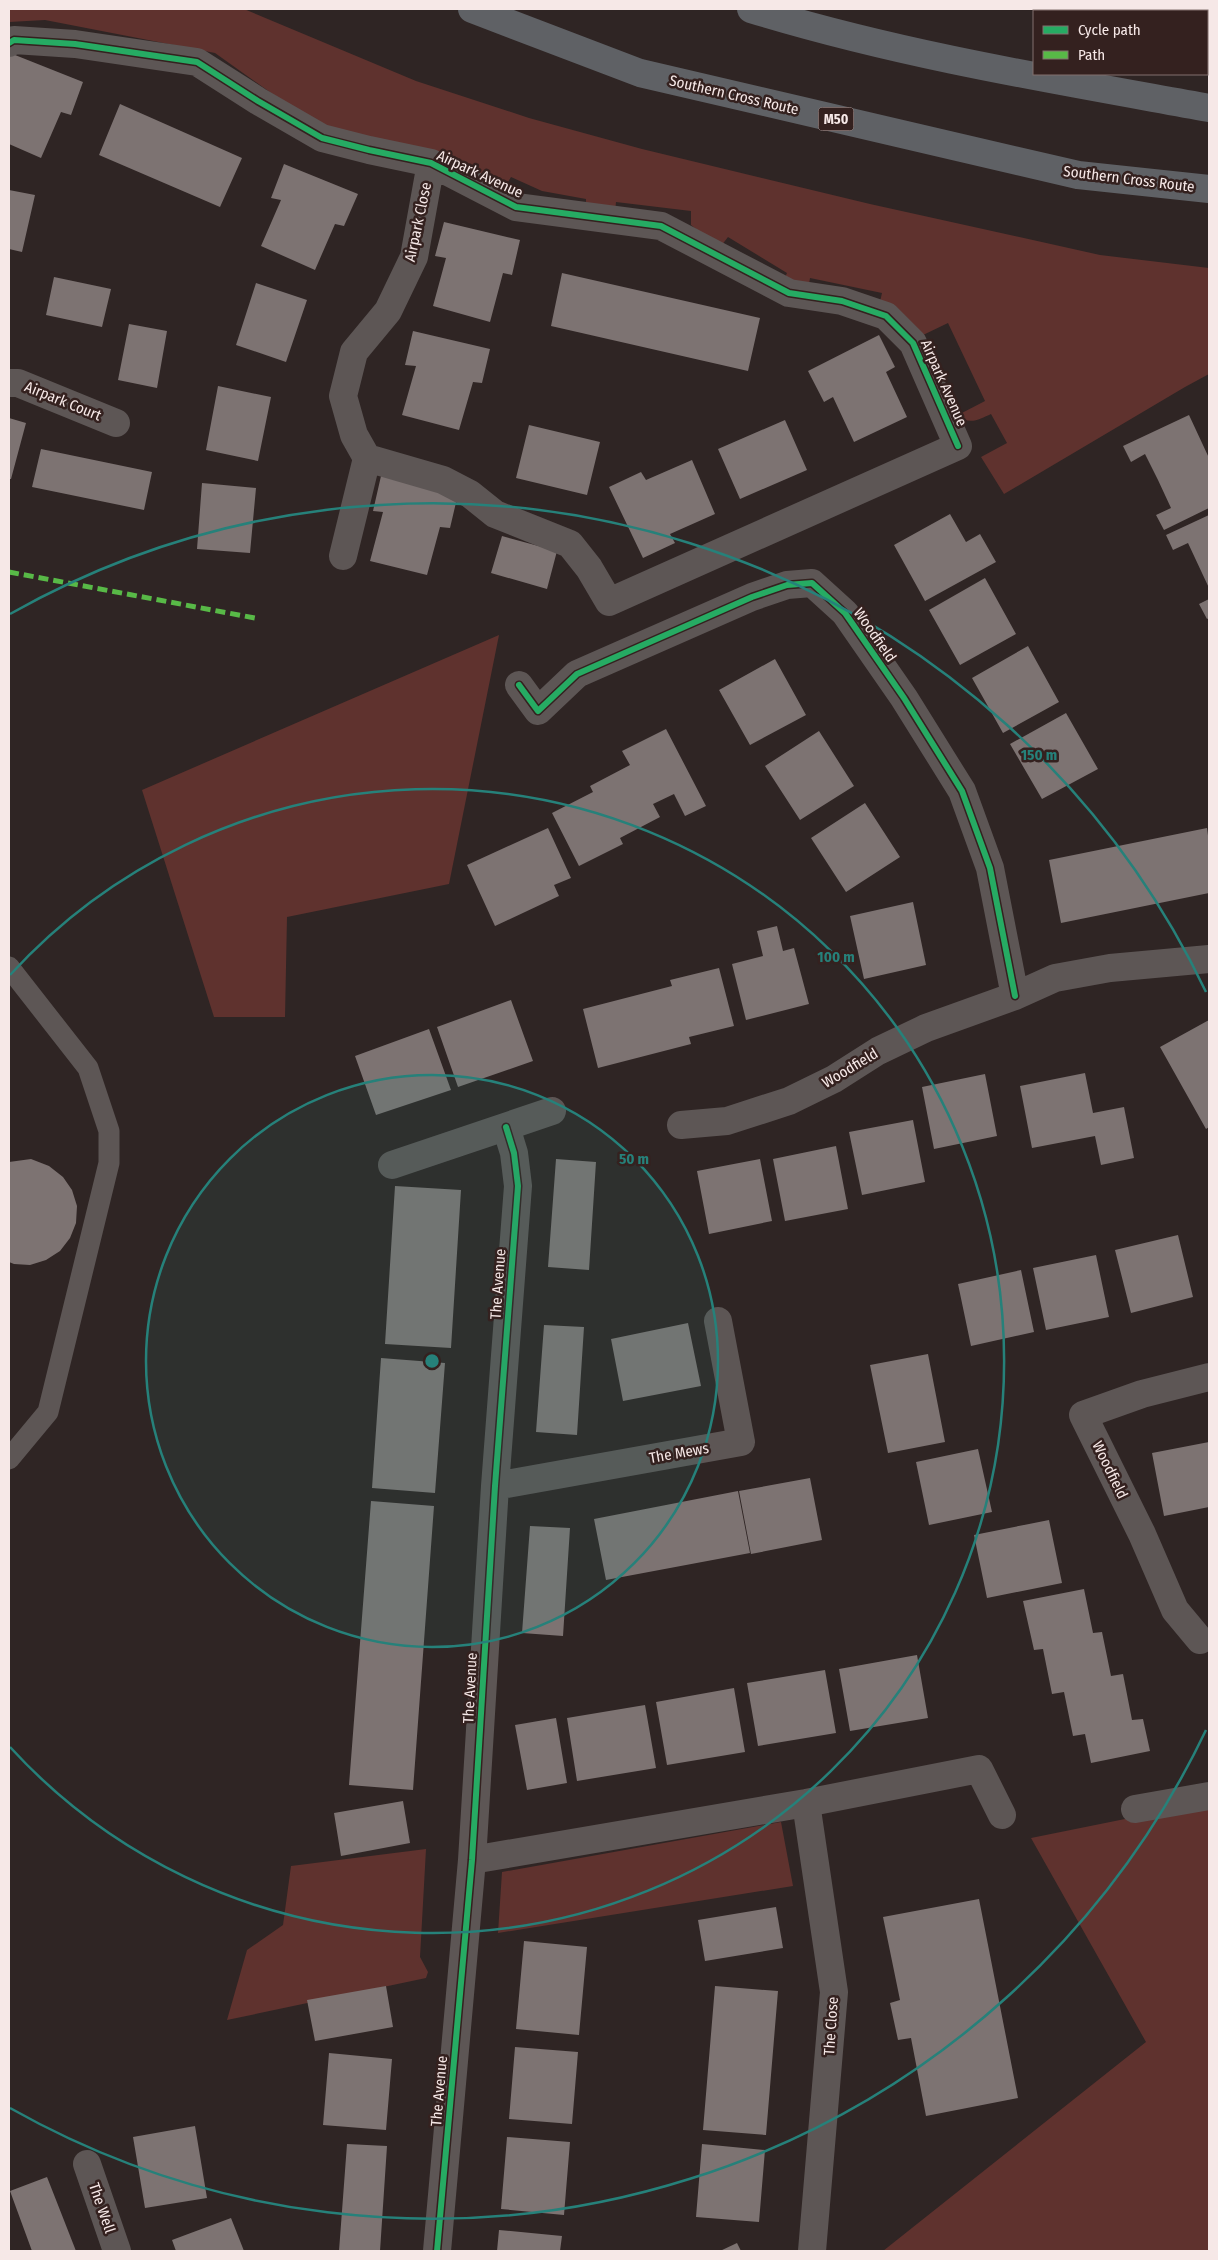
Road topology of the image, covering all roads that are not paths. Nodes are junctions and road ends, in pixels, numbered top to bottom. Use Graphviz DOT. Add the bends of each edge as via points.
graph roads {
  1 [pos="472,9"];
  2 [pos="751,9"];
  3 [pos="9,43"];
  4 [pos="1209,108"];
  5 [pos="430,163"];
  6 [pos="1209,189"];
  7 [pos="9,383"];
  8 [pos="116,423"];
  9 [pos="366,458"];
  10 [pos="343,556"];
  11 [pos="519,685"];
  12 [pos="1209,959"];
  13 [pos="9,968"];
  14 [pos="1015,996"];
  15 [pos="552,1111"];
  16 [pos="681,1125"];
  17 [pos="506,1127"];
  18 [pos="392,1165"];
  19 [pos="718,1321"];
  20 [pos="1209,1377"];
  21 [pos="9,1458"];
  22 [pos="495,1486"];
  23 [pos="1200,1640"];
  24 [pos="1209,1796"];
  25 [pos="806,1802"];
  26 [pos="1135,1810"];
  27 [pos="1002,1814"];
  28 [pos="472,1860"];
  29 [pos="87,2164"];
  30 [pos="117,2251"];
  31 [pos="437,2251"];
  32 [pos="812,2251"];
  1 -- 6 [label="highway, Southern Cross Route / M50" via="640,73 1078,175"];
  2 -- 4 [label="highway" via="962,63"];
  3 -- 5 [label="street, Airpark Avenue" via="14,40 75,44 197,62 322,138"];
  5 -- 9 [label="street, Airpark Close" via="414,257 388,311 354,352 343,396 354,435"];
  5 -- 9 [label="street, Airpark Avenue" via="516,207 661,226 789,293 842,301 886,316 914,343 958,446 608,602 589,568 570,544 496,514 470,494 443,480"];
  7 -- 8 [label="street, Airpark Court" via="18,383"];
  9 -- 10 [label="street"];
  11 -- 14 [label="street, Woodfield" via="538,711 577,674 752,597 787,585 812,583 845,613 904,698 962,791 990,868"];
  12 -- 14 [label="street, Woodfield" via="1110,968 1055,978"];
  13 -- 21 [label="lane" via="88,1068 109,1130 109,1163 48,1412"];
  14 -- 16 [label="street, Woodfield" via="926,1028 789,1101 727,1121"];
  15 -- 17 [label="street"];
  17 -- 18 [label="street"];
  17 -- 22 [label="street, The Avenue" via="514,1153 518,1186"];
  19 -- 22 [label="street, The Mews" via="741,1442"];
  20 -- 23 [label="street, Woodfield" via="1142,1394 1083,1415 1142,1534 1175,1610"];
  22 -- 28 [label="street, The Avenue"];
  24 -- 26 [label="street"];
  25 -- 27 [label="street" via="980,1769"];
  25 -- 28 [label="street"];
  25 -- 32 [label="street, The Close" via="834,1992"];
  28 -- 31 [label="street, The Avenue"];
  29 -- 30 [label="street, The Well"];
}
